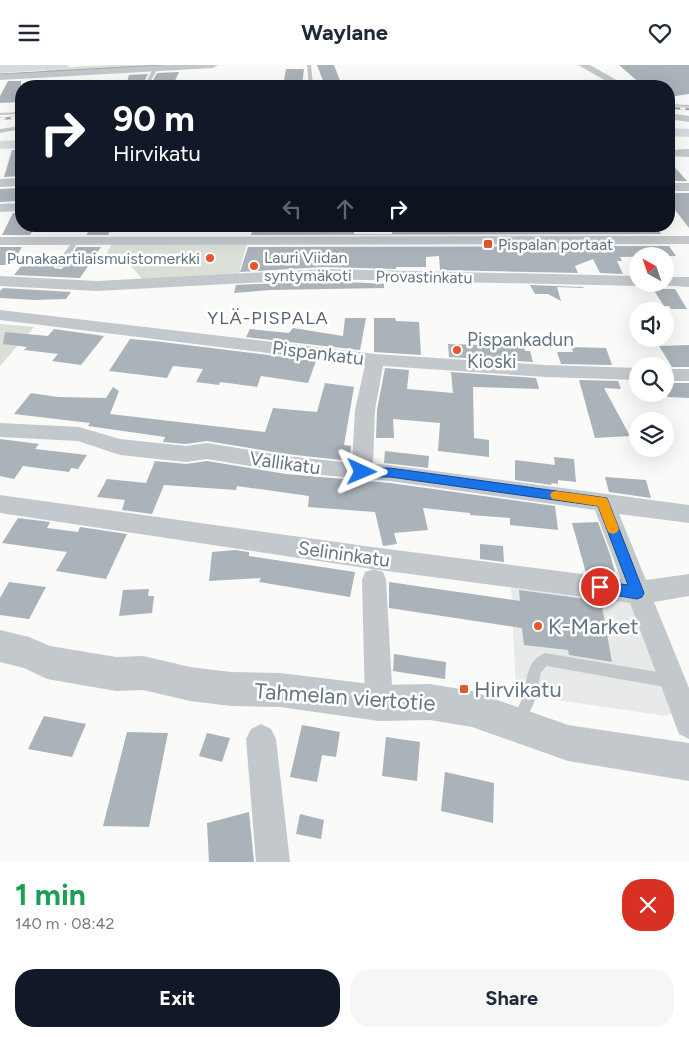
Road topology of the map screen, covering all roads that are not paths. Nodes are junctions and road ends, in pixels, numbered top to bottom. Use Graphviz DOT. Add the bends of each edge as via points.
graph roads {
  1 [pos="64,65"];
  2 [pos="213,65"];
  3 [pos="309,65"];
  4 [pos="583,65"];
  5 [pos="156,68"];
  6 [pos="0,69"];
  7 [pos="0,77"];
  8 [pos="149,80"];
  9 [pos="310,80"];
  10 [pos="611,80"];
  11 [pos="675,105"];
  12 [pos="689,106"];
  13 [pos="15,113"];
  14 [pos="0,114"];
  15 [pos="675,117"];
  16 [pos="689,119"];
  17 [pos="15,130"];
  18 [pos="0,131"];
  19 [pos="675,132"];
  20 [pos="689,133"];
  21 [pos="15,144"];
  22 [pos="0,145"];
  23 [pos="675,153"];
  24 [pos="689,153"];
  25 [pos="15,182"];
  26 [pos="0,183"];
  27 [pos="675,187"];
  28 [pos="689,187"];
  29 [pos="15,207"];
  30 [pos="0,208"];
  31 [pos="689,240"];
  32 [pos="0,241"];
  33 [pos="76,241"];
  34 [pos="324,241"];
  35 [pos="59,265"];
  36 [pos="323,274"];
  37 [pos="0,281"];
  38 [pos="629,281"];
  39 [pos="674,282"];
  40 [pos="689,282"];
  41 [pos="0,315"];
  42 [pos="375,360"];
  43 [pos="629,374"];
  44 [pos="674,375"];
  45 [pos="689,375"];
  46 [pos="0,430"];
  47 [pos="362,472"];
  48 [pos="603,502"];
  49 [pos="0,504"];
  50 [pos="689,514"];
  51 [pos="374,580"];
  52 [pos="689,585"];
  53 [pos="637,593"];
  54 [pos="0,647"];
  55 [pos="674,682"];
  56 [pos="379,703"];
  57 [pos="689,724"];
  58 [pos="516,726"];
  59 [pos="261,739"];
  60 [pos="689,761"];
  61 [pos="273,862"];
  1 -- 6 [label="main road"];
  2 -- 5 [label="street"];
  3 -- 9 [label="lane"];
  4 -- 10 [label="street"];
  5 -- 7 [label="street"];
  5 -- 8 [label="lane"];
  11 -- 12 [label="lane"];
  13 -- 14 [label="lane"];
  15 -- 16 [label="street"];
  17 -- 18 [label="lane"];
  19 -- 20 [label="main road"];
  21 -- 22 [label="main road"];
  23 -- 24 [label="street"];
  25 -- 26 [label="street"];
  27 -- 28 [label="street"];
  29 -- 30 [label="street"];
  31 -- 34 [label="street"];
  32 -- 33 [label="street"];
  33 -- 34 [label="street"];
  33 -- 35 [label="lane"];
  34 -- 36 [label="street"];
  36 -- 37 [label="street, Provastinkatu" via="97,285"];
  36 -- 38 [label="street, Provastinkatu"];
  39 -- 40 [label="street"];
  41 -- 42 [label="street, Pispankatu"];
  42 -- 43 [label="street, Pispankatu"];
  42 -- 47 [label="street" via="365,410"];
  44 -- 45 [label="street"];
  46 -- 47 [label="street, Vallikatu" via="79,434 120,447 186,454 207,451"];
  47 -- 48 [label="street, Vallikatu"];
  48 -- 50 [label="street, Vallikatu"];
  48 -- 53 [label="street"];
  49 -- 53 [label="street, Selininkatu" via="372,559"];
  51 -- 56 [label="street"];
  52 -- 53 [label="street, Selininkatu"];
  53 -- 55 [label="street"];
  54 -- 56 [label="street, Tahmelan viertotie" via="29,653 46,662 116,674 143,673 190,684 280,690"];
  55 -- 57 [label="street"];
  55 -- 58 [label="lane" via="545,659 535,669 529,698"];
  56 -- 58 [label="street, Tahmelan viertotie" via="430,702 472,709"];
  58 -- 60 [label="street, Tahmelan viertotie" via="568,743"];
  59 -- 61 [label="street"];
}
